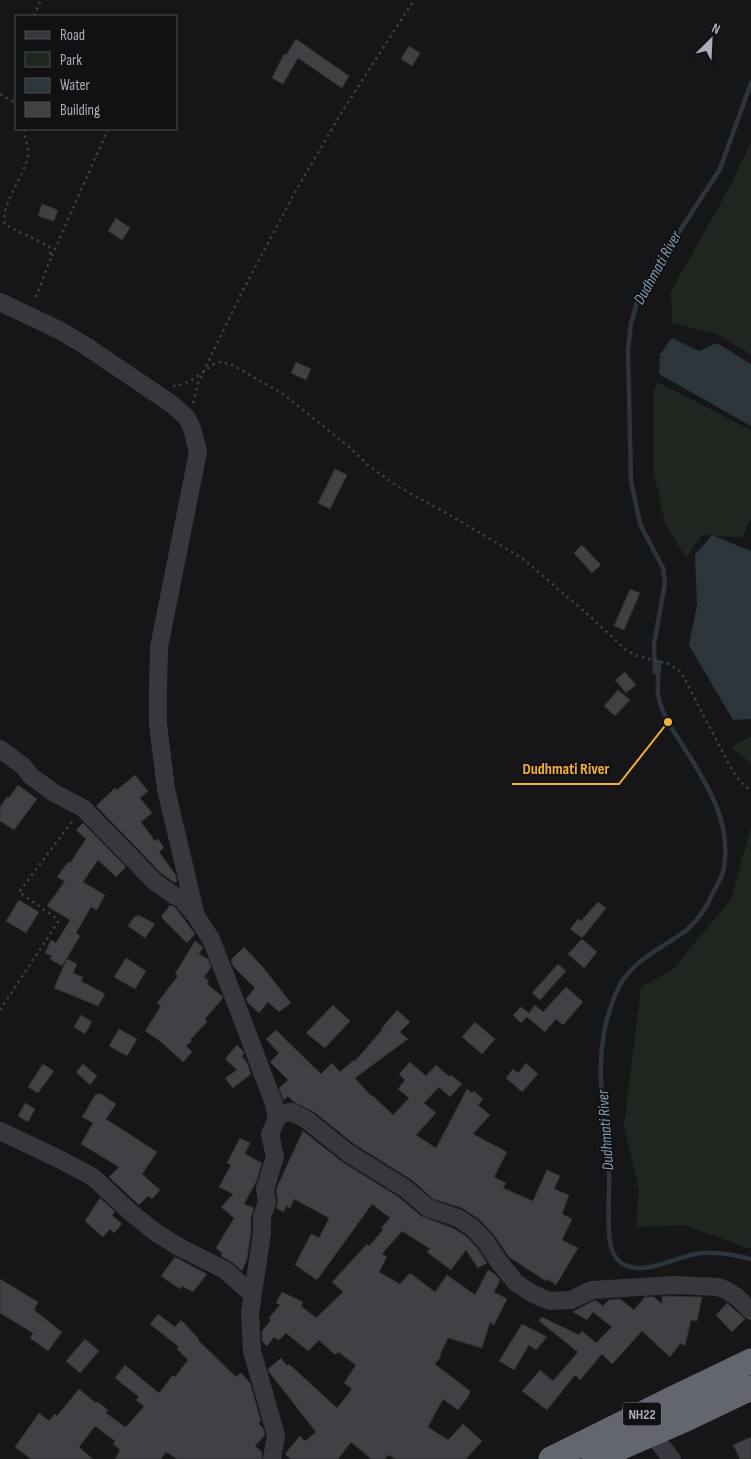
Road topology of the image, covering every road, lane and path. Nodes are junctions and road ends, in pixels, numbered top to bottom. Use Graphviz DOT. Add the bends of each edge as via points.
graph roads {
  1 [pos="40,0"];
  2 [pos="414,0"];
  3 [pos="34,15"];
  4 [pos="0,94"];
  5 [pos="15,102"];
  6 [pos="24,130"];
  7 [pos="108,130"];
  8 [pos="51,258"];
  9 [pos="0,302"];
  10 [pos="38,320"];
  11 [pos="206,369"];
  12 [pos="167,386"];
  13 [pos="192,428"];
  14 [pos="0,749"];
  15 [pos="751,791"];
  16 [pos="83,808"];
  17 [pos="196,916"];
  18 [pos="0,1010"];
  19 [pos="277,1118"];
  20 [pos="0,1131"];
  21 [pos="252,1294"];
  22 [pos="751,1311"];
  23 [pos="751,1361"];
  24 [pos="751,1388"];
  25 [pos="652,1434"];
  26 [pos="272,1459"];
  27 [pos="551,1459"];
  28 [pos="594,1459"];
  29 [pos="672,1459"];
  1 -- 3 [label="path"];
  2 -- 11 [label="path" via="343,110 294,194"];
  4 -- 5 [label="path"];
  6 -- 8 [label="path" via="28,157 3,218 5,225 49,246"];
  7 -- 8 [label="path"];
  8 -- 10 [label="path" via="32,305"];
  9 -- 10 [label="street"];
  10 -- 13 [label="street" via="72,338 173,405"];
  11 -- 12 [label="path" via="190,381"];
  11 -- 13 [label="path" via="193,403"];
  11 -- 15 [label="path" via="222,362 232,365 283,394 397,486 522,558 626,650 675,667 732,770"];
  13 -- 17 [label="street" via="198,452 159,647 158,725 166,789"];
  14 -- 16 [label="street" via="54,793"];
  16 -- 17 [label="street" via="155,882 182,898"];
  16 -- 18 [label="path" via="19,892 58,922"];
  17 -- 19 [label="street" via="211,939"];
  19 -- 21 [label="street" via="270,1134 275,1156 265,1188 267,1202"];
  19 -- 22 [label="street" via="282,1113 292,1112 307,1120 348,1153 406,1189 428,1208 458,1218 473,1228 516,1283 550,1301 571,1300 592,1290 718,1287 737,1297"];
  20 -- 21 [label="street" via="93,1177 155,1232 225,1270"];
  21 -- 26 [label="street" via="252,1351 276,1435"];
  23 -- 27 [label="highway, NH22"];
  24 -- 25 [label="highway, NH22"];
  25 -- 28 [label="highway, NH22"];
  25 -- 29 [label="street"];
}
